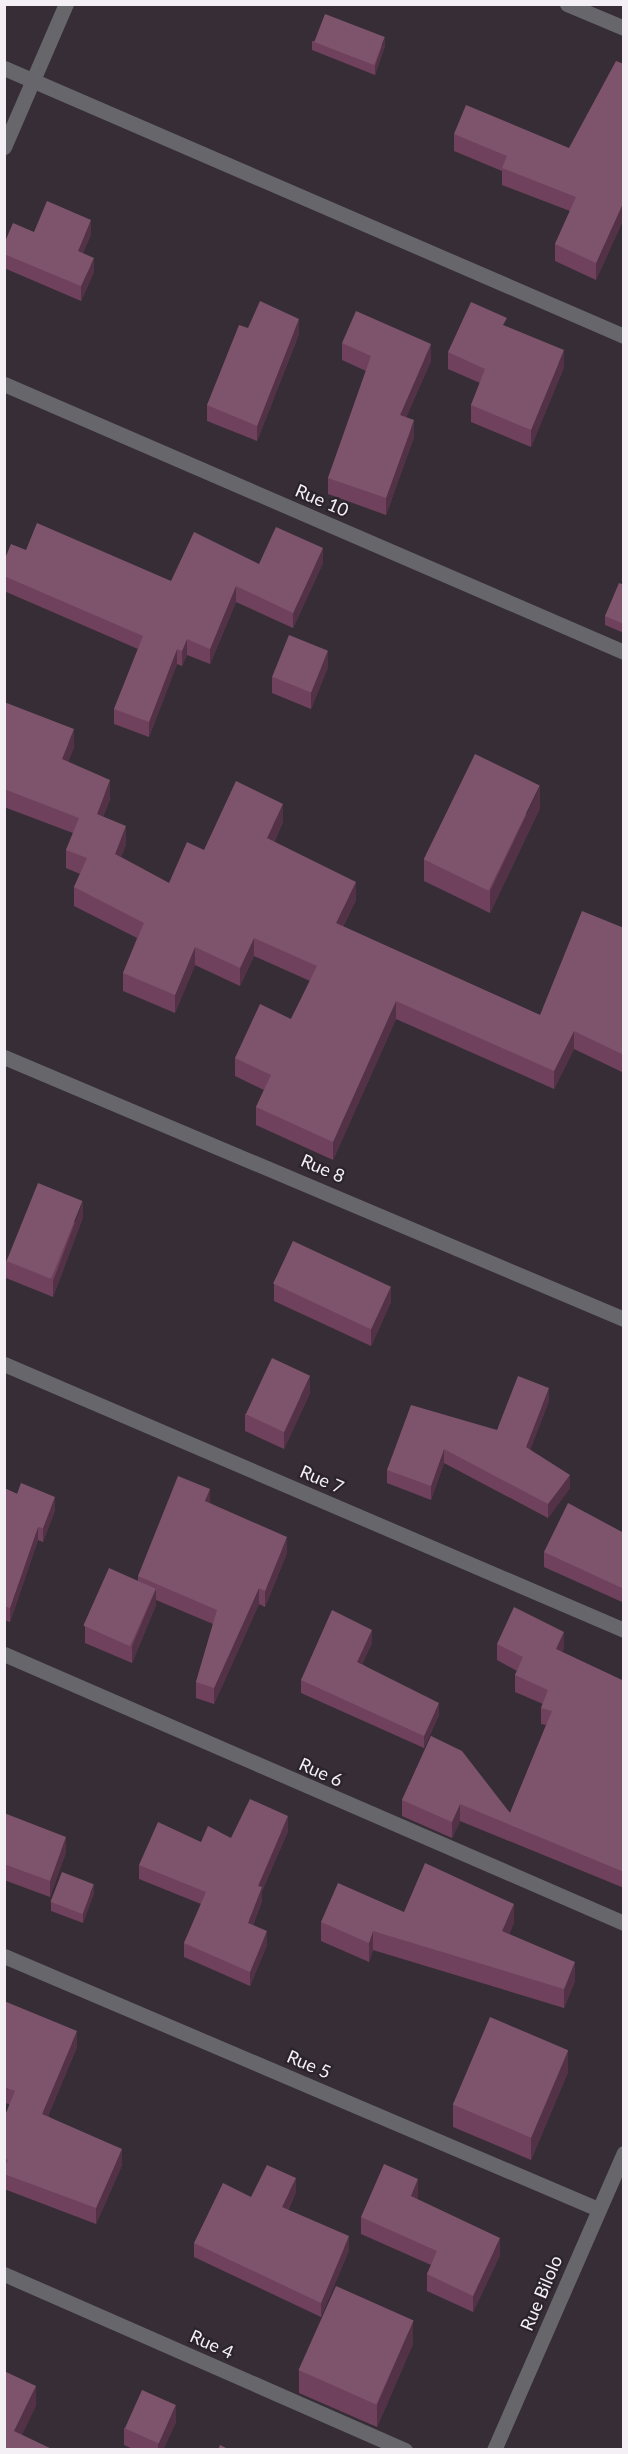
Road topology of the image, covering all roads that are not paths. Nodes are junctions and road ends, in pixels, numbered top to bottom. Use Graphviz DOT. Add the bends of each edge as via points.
graph roads {
  1 [pos="66,4"];
  2 [pos="567,4"];
  3 [pos="624,28"];
  4 [pos="4,68"];
  5 [pos="34,80"];
  6 [pos="4,147"];
  7 [pos="624,336"];
  8 [pos="4,384"];
  9 [pos="624,652"];
  10 [pos="4,1058"];
  11 [pos="624,1319"];
  12 [pos="4,1364"];
  13 [pos="624,1630"];
  14 [pos="4,1654"];
  15 [pos="624,1923"];
  16 [pos="4,1956"];
  17 [pos="624,2153"];
  18 [pos="598,2209"];
  19 [pos="4,2274"];
  20 [pos="405,2450"];
  21 [pos="494,2450"];
  1 -- 5 [label="street"];
  2 -- 3 [label="street"];
  4 -- 5 [label="street"];
  5 -- 6 [label="street"];
  5 -- 7 [label="street"];
  8 -- 9 [label="street, Rue 10"];
  10 -- 11 [label="street, Rue 8"];
  12 -- 13 [label="street, Rue 7"];
  14 -- 15 [label="street, Rue 6"];
  16 -- 18 [label="street, Rue 5"];
  17 -- 18 [label="street, Rue Bilolo"];
  18 -- 21 [label="street, Rue Bilolo"];
  19 -- 20 [label="street, Rue 4"];
}
